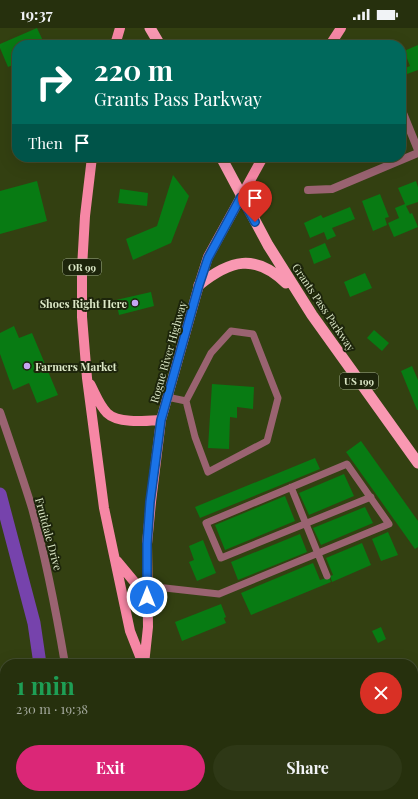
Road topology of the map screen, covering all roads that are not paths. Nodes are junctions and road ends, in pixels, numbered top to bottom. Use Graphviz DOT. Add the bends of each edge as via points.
graph roads {
  1 [pos="120,28"];
  2 [pos="150,28"];
  3 [pos="341,28"];
  4 [pos="116,40"];
  5 [pos="157,40"];
  6 [pos="333,40"];
  7 [pos="406,120"];
  8 [pos="418,150"];
  9 [pos="418,153"];
  10 [pos="406,158"];
  11 [pos="91,162"];
  12 [pos="224,162"];
  13 [pos="260,162"];
  14 [pos="396,162"];
  15 [pos="308,190"];
  16 [pos="241,197"];
  17 [pos="199,285"];
  18 [pos="302,299"];
  19 [pos="87,378"];
  20 [pos="168,397"];
  21 [pos="186,401"];
  22 [pos="0,412"];
  23 [pos="161,420"];
  24 [pos="418,463"];
  25 [pos="291,487"];
  26 [pos="371,497"];
  27 [pos="305,524"];
  28 [pos="317,554"];
  29 [pos="116,560"];
  30 [pos="326,576"];
  31 [pos="147,586"];
  32 [pos="64,659"];
  33 [pos="142,659"];
  34 [pos="145,659"];
  1 -- 4 [label="main road"];
  2 -- 5 [label="highway"];
  3 -- 6 [label="main road"];
  7 -- 8 [label="street"];
  9 -- 10 [label="street"];
  11 -- 19 [label="main road, OR 99" via="82,268 82,317"];
  12 -- 16 [label="highway, Grants Pass Parkway / US 199"];
  13 -- 16 [label="main road, Rogue River Highway / OR 99"];
  14 -- 15 [label="street" via="332,188"];
  16 -- 17 [label="main road, Rogue River Highway / OR 99" via="208,258"];
  16 -- 18 [label="highway, Grants Pass Parkway / US 199"];
  17 -- 18 [label="highway" via="223,268 245,263 276,273"];
  17 -- 20 [label="main road, Rogue River Highway / OR 99"];
  18 -- 24 [label="highway, Grants Pass Parkway / US 199"];
  19 -- 23 [label="main road" via="107,414 118,419 142,422"];
  19 -- 29 [label="main road, OR 99" via="104,508"];
  20 -- 21 [label="lane"];
  20 -- 23 [label="main road, Rogue River Highway / OR 99"];
  21 -- 21 [label="lane" via="211,354 231,331 253,334 278,398 267,441 208,472 195,437"];
  22 -- 32 [label="street, Fruitdale Drive" via="40,541 56,608"];
  23 -- 31 [label="main road, Rogue River Highway / OR 99" via="150,502"];
  25 -- 26 [label="lane" via="347,464"];
  25 -- 27 [label="lane"];
  25 -- 27 [label="lane" via="206,523 221,558"];
  26 -- 27 [label="lane"];
  26 -- 28 [label="lane" via="390,524"];
  27 -- 28 [label="lane"];
  28 -- 30 [label="lane"];
  28 -- 31 [label="lane" via="218,594"];
  29 -- 31 [label="main road" via="137,585"];
  29 -- 33 [label="main road, OR 99" via="130,631"];
  31 -- 34 [label="main road, Rogue River Highway / OR 99" via="148,627"];
}
